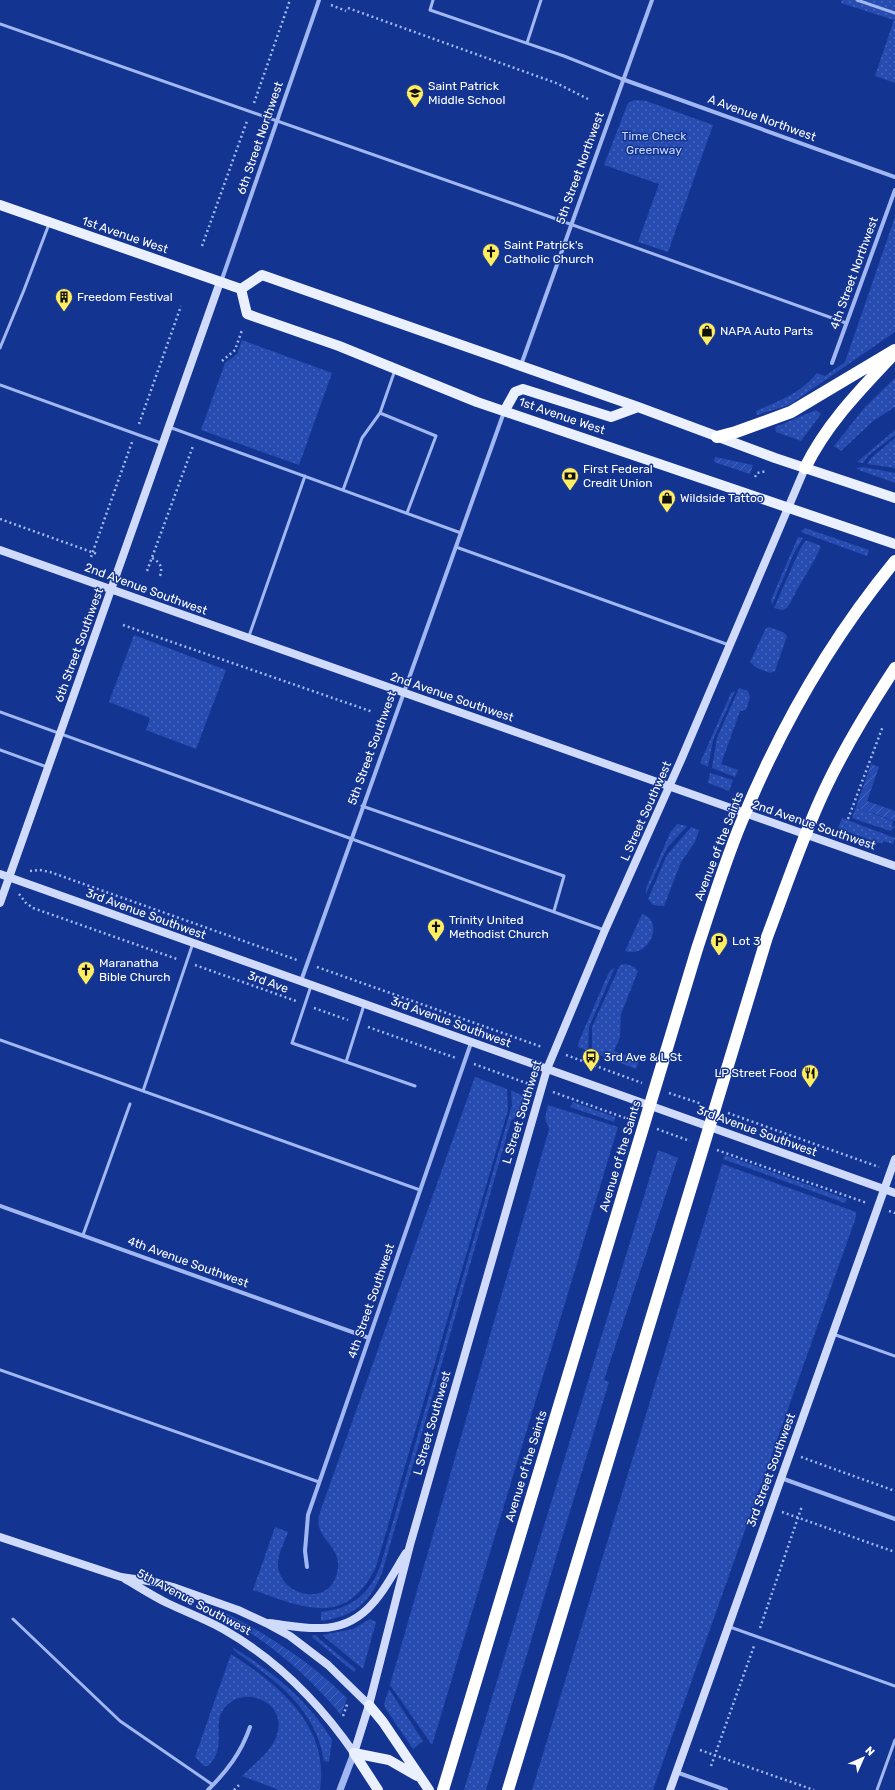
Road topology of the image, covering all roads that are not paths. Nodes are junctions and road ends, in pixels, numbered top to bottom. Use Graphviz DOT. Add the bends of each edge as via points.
graph roads {
  1 [pos="319,0"];
  2 [pos="433,0"];
  3 [pos="541,0"];
  4 [pos="652,0"];
  5 [pos="857,0"];
  6 [pos="895,14"];
  7 [pos="0,24"];
  8 [pos="527,44"];
  9 [pos="622,79"];
  10 [pos="276,120"];
  11 [pos="895,177"];
  12 [pos="895,190"];
  13 [pos="0,205"];
  14 [pos="49,222"];
  15 [pos="570,225"];
  16 [pos="220,282"];
  17 [pos="240,289"];
  18 [pos="846,323"];
  19 [pos="0,348"];
  20 [pos="895,350"];
  21 [pos="895,354"];
  22 [pos="832,363"];
  23 [pos="520,366"];
  24 [pos="395,368"];
  25 [pos="0,385"];
  26 [pos="638,407"];
  27 [pos="505,410"];
  28 [pos="380,413"];
  29 [pos="169,427"];
  30 [pos="717,437"];
  31 [pos="163,444"];
  32 [pos="805,468"];
  33 [pos="305,476"];
  34 [pos="343,490"];
  35 [pos="895,498"];
  36 [pos="789,507"];
  37 [pos="407,513"];
  38 [pos="461,533"];
  39 [pos="895,544"];
  40 [pos="456,547"];
  41 [pos="0,550"];
  42 [pos="895,561"];
  43 [pos="112,589"];
  44 [pos="248,637"];
  45 [pos="730,645"];
  46 [pos="895,668"];
  47 [pos="403,692"];
  48 [pos="0,712"];
  49 [pos="60,734"];
  50 [pos="0,750"];
  51 [pos="48,768"];
  52 [pos="670,787"];
  53 [pos="362,806"];
  54 [pos="351,837"];
  55 [pos="895,866"];
  56 [pos="0,874"];
  57 [pos="9,877"];
  58 [pos="0,903"];
  59 [pos="554,911"];
  60 [pos="605,930"];
  61 [pos="193,943"];
  62 [pos="301,981"];
  63 [pos="311,985"];
  64 [pos="365,1004"];
  65 [pos="0,1040"];
  66 [pos="471,1043"];
  67 [pos="346,1062"];
  68 [pos="547,1069"];
  69 [pos="416,1086"];
  70 [pos="143,1091"];
  71 [pos="130,1104"];
  72 [pos="895,1159"];
  73 [pos="420,1190"];
  74 [pos="884,1190"];
  75 [pos="895,1193"];
  76 [pos="0,1206"];
  77 [pos="83,1236"];
  78 [pos="833,1334"];
  79 [pos="369,1338"];
  80 [pos="895,1356"];
  81 [pos="0,1370"];
  82 [pos="781,1478"];
  83 [pos="319,1482"];
  84 [pos="895,1519"];
  85 [pos="0,1537"];
  86 [pos="410,1545"];
  87 [pos="307,1567"];
  88 [pos="121,1577"];
  89 [pos="13,1619"];
  90 [pos="266,1623"];
  91 [pos="728,1627"];
  92 [pos="895,1686"];
  93 [pos="369,1705"];
  94 [pos="250,1727"];
  95 [pos="895,1740"];
  96 [pos="354,1752"];
  97 [pos="676,1772"];
  98 [pos="421,1778"];
  99 [pos="213,1785"];
  100 [pos="208,1790"];
  101 [pos="340,1790"];
  102 [pos="378,1790"];
  103 [pos="429,1790"];
  104 [pos="443,1790"];
  105 [pos="508,1790"];
  106 [pos="670,1790"];
  107 [pos="726,1790"];
  108 [pos="878,1790"];
  1 -- 10 [label="street, 6th Street Northwest"];
  2 -- 8 [label="lane" via="430,10"];
  3 -- 8 [label="lane"];
  4 -- 9 [label="street, 5th Street Northwest"];
  5 -- 6 [label="lane"];
  7 -- 10 [label="lane"];
  8 -- 9 [label="lane"];
  9 -- 11 [label="street, A Avenue Northwest"];
  9 -- 15 [label="street, 5th Street Northwest"];
  10 -- 15 [label="lane"];
  10 -- 16 [label="street, 6th Street Northwest"];
  12 -- 18 [label="street, 4th Street Northwest"];
  13 -- 14 [label="main road, 1st Avenue West"];
  14 -- 16 [label="main road, 1st Avenue West"];
  14 -- 19 [label="lane"];
  15 -- 18 [label="lane"];
  15 -- 23 [label="street, 5th Street Northwest"];
  16 -- 17 [label="main road, 1st Avenue West"];
  16 -- 29 [label="main road, 6th Street Southwest"];
  17 -- 23 [label="main road" via="262,275"];
  17 -- 24 [label="main road, 1st Avenue West" via="247,314"];
  18 -- 22 [label="street, 4th Street Northwest"];
  20 -- 30 [label="highway" via="791,412"];
  21 -- 32 [label="highway" via="832,423"];
  23 -- 26 [label="main road"];
  24 -- 27 [label="main road, 1st Avenue West" via="477,402"];
  24 -- 28 [label="lane"];
  25 -- 31 [label="lane"];
  26 -- 27 [label="main road" via="611,416 523,389 515,392"];
  26 -- 30 [label="main road"];
  27 -- 36 [label="main road, 1st Avenue West"];
  27 -- 38 [label="street, 5th Street Southwest"];
  28 -- 34 [label="lane" via="362,438"];
  28 -- 37 [label="lane" via="436,436"];
  29 -- 31 [label="main road, 6th Street Southwest"];
  29 -- 33 [label="lane"];
  30 -- 32 [label="main road"];
  31 -- 43 [label="main road, 6th Street Southwest"];
  32 -- 35 [label="main road"];
  32 -- 36 [label="main road, L Street Southwest"];
  33 -- 34 [label="lane"];
  33 -- 44 [label="lane"];
  34 -- 37 [label="lane"];
  36 -- 39 [label="main road, 1st Avenue West"];
  36 -- 45 [label="main road, L Street Southwest"];
  37 -- 38 [label="lane"];
  38 -- 40 [label="street, 5th Street Southwest"];
  40 -- 45 [label="lane"];
  40 -- 47 [label="street, 5th Street Southwest"];
  41 -- 43 [label="main road, 2nd Avenue Southwest"];
  42 -- 104 [label="highway, Avenue of the Saints" via="850,620 822,663 776,746 741,823 697,949"];
  43 -- 44 [label="main road, 2nd Avenue Southwest"];
  43 -- 49 [label="main road, 6th Street Southwest"];
  44 -- 47 [label="main road, 2nd Avenue Southwest"];
  45 -- 52 [label="main road, L Street Southwest"];
  46 -- 105 [label="highway" via="851,738 826,787 800,847 767,937"];
  47 -- 52 [label="main road, 2nd Avenue Southwest"];
  47 -- 53 [label="street, 5th Street Southwest"];
  48 -- 49 [label="lane"];
  49 -- 51 [label="main road, 6th Street Southwest"];
  49 -- 54 [label="lane"];
  50 -- 51 [label="lane"];
  51 -- 57 [label="main road, 6th Street Southwest"];
  52 -- 55 [label="main road, 2nd Avenue Southwest"];
  52 -- 60 [label="main road, L Street Southwest"];
  53 -- 54 [label="street, 5th Street Southwest"];
  53 -- 59 [label="lane" via="564,876"];
  54 -- 59 [label="lane"];
  54 -- 62 [label="street, 5th Street Southwest"];
  56 -- 57 [label="main road, 3rd Avenue Southwest"];
  57 -- 58 [label="main road, 6th Street Southwest"];
  57 -- 61 [label="main road, 3rd Avenue Southwest"];
  59 -- 60 [label="lane"];
  60 -- 68 [label="main road, L Street Southwest"];
  61 -- 62 [label="main road, 3rd Avenue Southwest"];
  61 -- 70 [label="lane"];
  62 -- 63 [label="main road, 3rd Avenue Southwest"];
  63 -- 64 [label="main road, 3rd Avenue Southwest"];
  63 -- 67 [label="lane" via="292,1043"];
  64 -- 66 [label="main road, 3rd Avenue Southwest"];
  64 -- 67 [label="lane"];
  65 -- 70 [label="lane"];
  66 -- 68 [label="main road, 3rd Avenue Southwest"];
  66 -- 73 [label="street, 4th Street Southwest"];
  67 -- 69 [label="lane"];
  68 -- 74 [label="main road, 3rd Avenue Southwest"];
  68 -- 86 [label="main road, L Street Southwest"];
  70 -- 73 [label="lane"];
  71 -- 77 [label="lane"];
  72 -- 74 [label="main road, 3rd Street Southwest"];
  73 -- 79 [label="street, 4th Street Southwest"];
  74 -- 75 [label="main road, 3rd Avenue Southwest"];
  74 -- 78 [label="main road, 3rd Street Southwest"];
  76 -- 77 [label="street, 4th Avenue Southwest"];
  77 -- 79 [label="street, 4th Avenue Southwest"];
  78 -- 80 [label="lane"];
  78 -- 82 [label="main road, 3rd Street Southwest"];
  79 -- 83 [label="street, 4th Street Southwest"];
  81 -- 83 [label="lane"];
  82 -- 84 [label="street"];
  82 -- 91 [label="main road, 3rd Street Southwest"];
  83 -- 87 [label="street, 4th Street Southwest" via="305,1532"];
  85 -- 88 [label="main road, 5th Avenue Southwest"];
  86 -- 90 [label="main road" via="376,1600 352,1621 329,1628"];
  86 -- 93 [label="main road, L Street Southwest"];
  88 -- 90 [label="main road, 5th Avenue Southwest" via="173,1587 238,1610"];
  88 -- 96 [label="main road, 5th Avenue Southwest" via="167,1603 221,1628 266,1657 304,1691"];
  89 -- 99 [label="lane" via="120,1721"];
  90 -- 93 [label="main road, 5th Avenue Southwest" via="290,1636 328,1665"];
  91 -- 92 [label="lane"];
  91 -- 97 [label="main road, 3rd Street Southwest"];
  93 -- 96 [label="main road, L Street Southwest"];
  93 -- 98 [label="main road"];
  94 -- 99 [label="street" via="237,1757"];
  95 -- 108 [label="lane"];
  96 -- 98 [label="main road" via="389,1760"];
  96 -- 101 [label="street, L Street Southwest"];
  96 -- 102 [label="main road"];
  97 -- 106 [label="main road, 3rd Street Southwest"];
  97 -- 107 [label="street"];
  98 -- 103 [label="main road"];
  99 -- 100 [label="street"];
}
